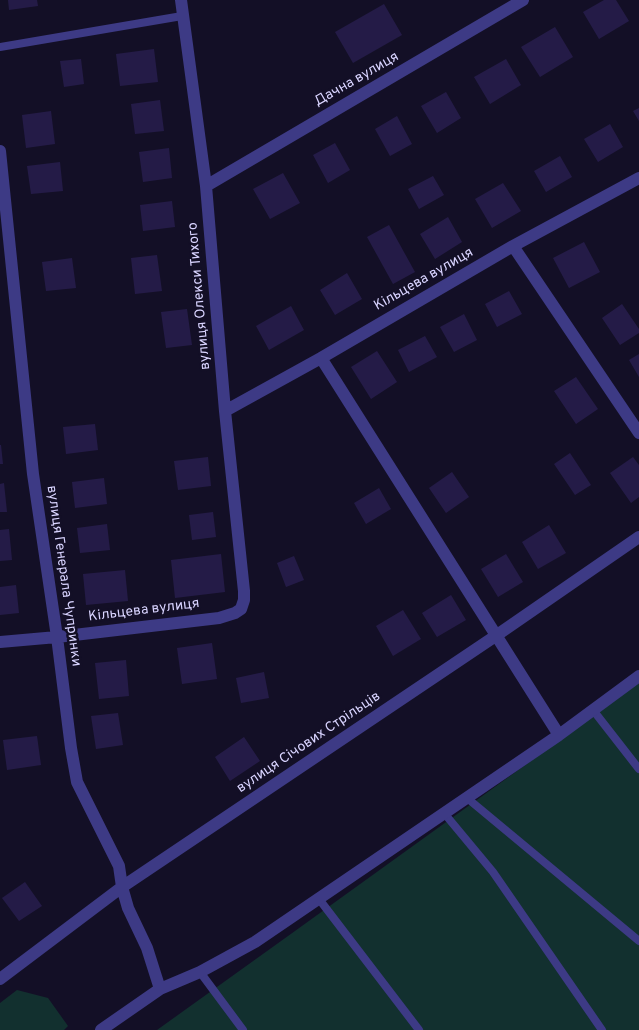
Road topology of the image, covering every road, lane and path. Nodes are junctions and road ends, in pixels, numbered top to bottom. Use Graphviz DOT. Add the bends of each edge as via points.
graph roads {
  1 [pos="181,0"];
  2 [pos="523,0"];
  3 [pos="182,16"];
  4 [pos="0,47"];
  5 [pos="0,151"];
  6 [pos="639,178"];
  7 [pos="206,186"];
  8 [pos="513,246"];
  9 [pos="321,358"];
  10 [pos="225,411"];
  11 [pos="639,433"];
  12 [pos="639,537"];
  13 [pos="244,591"];
  14 [pos="497,635"];
  15 [pos="57,637"];
  16 [pos="0,642"];
  17 [pos="639,676"];
  18 [pos="593,710"];
  19 [pos="559,735"];
  20 [pos="639,770"];
  21 [pos="467,798"];
  22 [pos="444,813"];
  23 [pos="122,888"];
  24 [pos="319,899"];
  25 [pos="639,940"];
  26 [pos="200,972"];
  27 [pos="0,979"];
  28 [pos="160,990"];
  29 [pos="101,1030"];
  30 [pos="243,1030"];
  31 [pos="419,1030"];
  32 [pos="602,1030"];
  1 -- 3 [label="street, вулиця Олекси Тихого"];
  2 -- 7 [label="street, Дачна вулиця"];
  3 -- 4 [label="lane"];
  3 -- 7 [label="street, вулиця Олекси Тихого"];
  5 -- 15 [label="street, вулиця Генерала Чупринки" via="33,474"];
  6 -- 8 [label="street, Кільцева вулиця"];
  7 -- 10 [label="street, вулиця Олекси Тихого"];
  8 -- 9 [label="street, Кільцева вулиця"];
  8 -- 11 [label="street"];
  9 -- 10 [label="street, Кільцева вулиця"];
  9 -- 14 [label="street"];
  10 -- 13 [label="street, вулиця Олекси Тихого"];
  12 -- 14 [label="street, вулиця Січових Стрільців"];
  13 -- 15 [label="street, Кільцева вулиця" via="241,609 219,618"];
  14 -- 19 [label="street"];
  14 -- 23 [label="street, вулиця Січових Стрільців"];
  15 -- 16 [label="street, Кільцева вулиця"];
  15 -- 23 [label="street, вулиця Генерала Чупринки" via="77,782 118,866"];
  17 -- 18 [label="street"];
  18 -- 19 [label="street"];
  18 -- 20 [label="lane"];
  19 -- 21 [label="street"];
  21 -- 22 [label="street"];
  21 -- 25 [label="lane"];
  22 -- 24 [label="street"];
  22 -- 32 [label="lane" via="493,872"];
  23 -- 27 [label="street, вулиця Січових Стрільців"];
  23 -- 28 [label="street, вулиця Генерала Чупринки"];
  24 -- 26 [label="street" via="256,942"];
  24 -- 31 [label="lane"];
  26 -- 28 [label="street"];
  26 -- 30 [label="lane"];
  28 -- 29 [label="street"];
}
